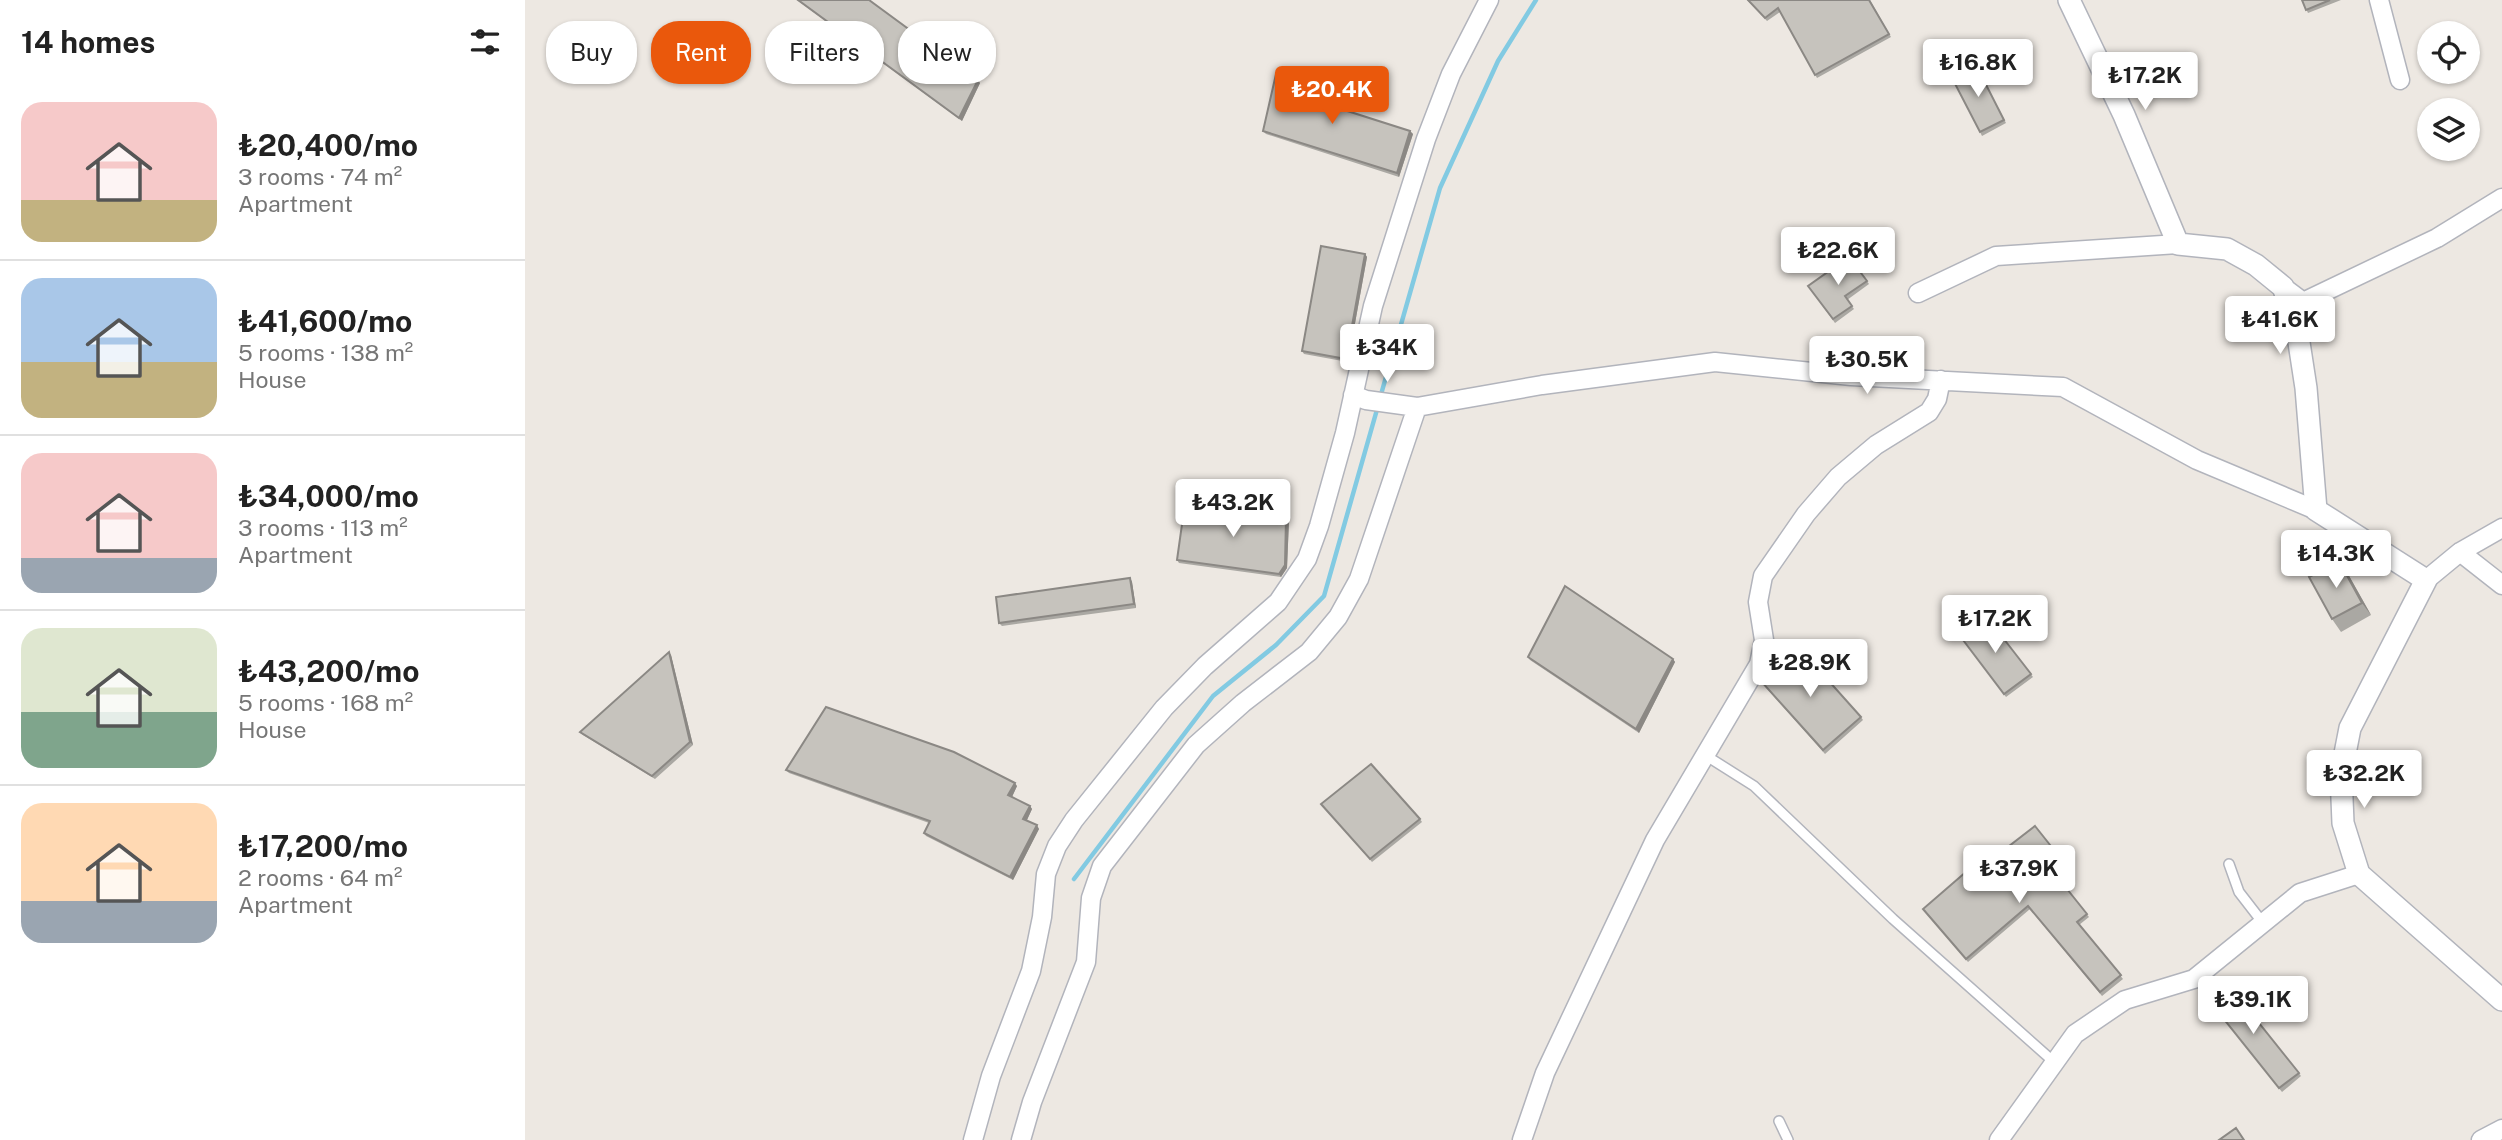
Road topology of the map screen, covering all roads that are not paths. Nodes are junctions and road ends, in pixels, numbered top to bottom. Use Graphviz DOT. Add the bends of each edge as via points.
graph roads {
  1 [pos="1489,0"];
  2 [pos="2069,0"];
  3 [pos="2379,0"];
  4 [pos="2400,80"];
  5 [pos="2502,198"];
  6 [pos="2178,244"];
  7 [pos="2283,287"];
  8 [pos="1918,293"];
  9 [pos="1941,380"];
  10 [pos="1359,398"];
  11 [pos="1409,407"];
  12 [pos="2316,510"];
  13 [pos="2502,528"];
  14 [pos="2461,552"];
  15 [pos="2426,580"];
  16 [pos="2502,585"];
  17 [pos="1705,755"];
  18 [pos="2229,864"];
  19 [pos="2359,874"];
  20 [pos="2263,923"];
  21 [pos="2502,1000"];
  22 [pos="2054,1062"];
  23 [pos="1779,1121"];
  24 [pos="2502,1129"];
  25 [pos="973,1140"];
  26 [pos="1021,1140"];
  27 [pos="1522,1140"];
  28 [pos="1788,1140"];
  29 [pos="1999,1140"];
  30 [pos="2481,1140"];
  1 -- 10 [label="street" via="1451,74 1426,139 1373,306"];
  2 -- 6 [label="street"];
  3 -- 4 [label="street"];
  5 -- 7 [label="street" via="2438,238 2303,302"];
  6 -- 7 [label="street" via="2227,250"];
  6 -- 8 [label="street" via="1996,256"];
  7 -- 12 [label="street" via="2295,323 2306,388"];
  9 -- 11 [label="street" via="1715,362"];
  9 -- 12 [label="street" via="2063,387 2197,460"];
  9 -- 17 [label="street" via="1929,412 1876,445 1838,477 1763,576 1758,602 1764,640 1759,664"];
  10 -- 11 [label="street"];
  10 -- 25 [label="street" via="1314,543 1299,574 1265,615 1164,708 1057,846 1046,874 1031,971 991,1076"];
  11 -- 26 [label="street" via="1359,579 1338,617 1309,652 1196,745 1102,866 1091,898 1086,962"];
  12 -- 15 [label="street"];
  13 -- 14 [label="street"];
  14 -- 15 [label="street"];
  14 -- 16 [label="street"];
  15 -- 19 [label="street" via="2350,728 2341,774 2343,823"];
  17 -- 22 [label="lane" via="1753,786"];
  17 -- 27 [label="street" via="1655,840 1624,905 1545,1073"];
  18 -- 20 [label="lane" via="2239,892"];
  19 -- 20 [label="street" via="2300,893"];
  19 -- 21 [label="street"];
  20 -- 22 [label="street" via="2194,979 2125,1000 2098,1017 2075,1034"];
  22 -- 29 [label="street"];
  23 -- 28 [label="lane"];
  24 -- 30 [label="street"];
}
